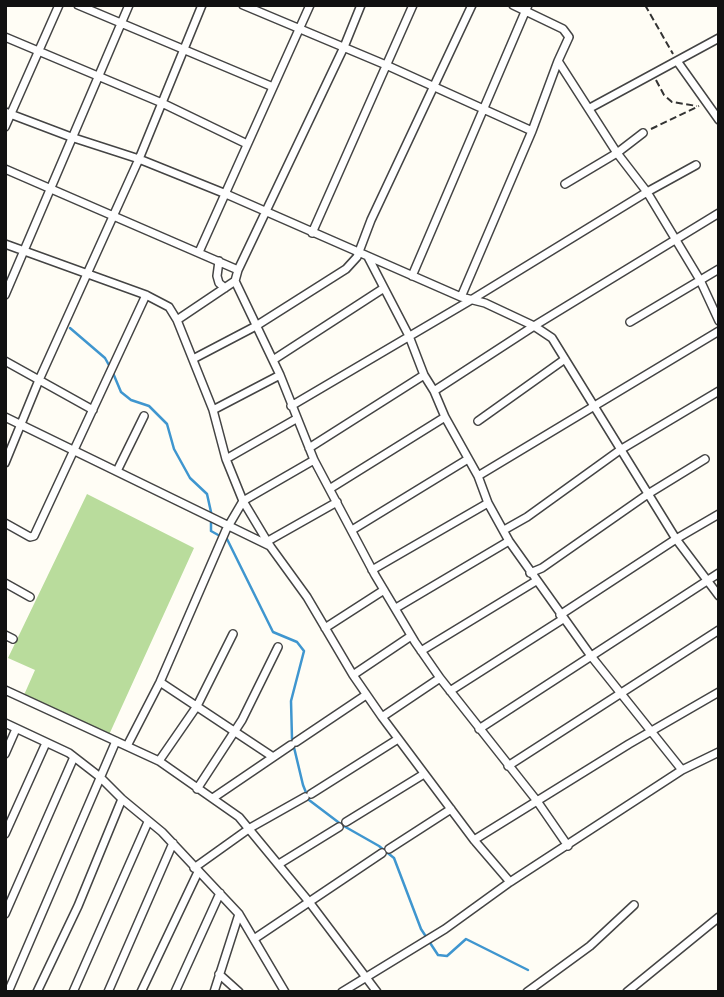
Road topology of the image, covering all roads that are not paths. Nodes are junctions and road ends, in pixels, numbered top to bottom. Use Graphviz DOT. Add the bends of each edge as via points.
graph roads {
  1 [pos="59,5"];
  2 [pos="78,5"];
  3 [pos="129,5"];
  4 [pos="202,5"];
  5 [pos="243,5"];
  6 [pos="310,5"];
  7 [pos="361,5"];
  8 [pos="413,5"];
  9 [pos="472,5"];
  10 [pos="513,5"];
  11 [pos="526,8"];
  12 [pos="121,22"];
  13 [pos="301,28"];
  14 [pos="5,37"];
  15 [pos="719,38"];
  16 [pos="344,47"];
  17 [pos="39,50"];
  18 [pos="184,51"];
  19 [pos="558,61"];
  20 [pos="677,61"];
  21 [pos="386,65"];
  22 [pos="98,76"];
  23 [pos="273,87"];
  24 [pos="435,88"];
  25 [pos="162,103"];
  26 [pos="590,108"];
  27 [pos="484,110"];
  28 [pos="8,113"];
  29 [pos="719,120"];
  30 [pos="5,127"];
  31 [pos="532,131"];
  32 [pos="643,133"];
  33 [pos="71,137"];
  34 [pos="247,144"];
  35 [pos="617,153"];
  36 [pos="139,159"];
  37 [pos="696,166"];
  38 [pos="5,169"];
  39 [pos="565,184"];
  40 [pos="52,189"];
  41 [pos="647,192"];
  42 [pos="226,194"];
  43 [pos="266,213"];
  44 [pos="719,213"];
  45 [pos="113,215"];
  46 [pos="312,233"];
  47 [pos="675,240"];
  48 [pos="5,244"];
  49 [pos="24,252"];
  50 [pos="199,252"];
  51 [pos="364,254"];
  52 [pos="219,261"];
  53 [pos="719,269"];
  54 [pos="238,270"];
  55 [pos="86,273"];
  56 [pos="412,276"];
  57 [pos="699,280"];
  58 [pos="235,281"];
  59 [pos="225,288"];
  60 [pos="384,288"];
  61 [pos="5,295"];
  62 [pos="146,295"];
  63 [pos="461,297"];
  64 [pos="471,300"];
  65 [pos="177,320"];
  66 [pos="719,321"];
  67 [pos="630,322"];
  68 [pos="256,326"];
  69 [pos="534,326"];
  70 [pos="719,331"];
  71 [pos="409,337"];
  72 [pos="193,359"];
  73 [pos="565,359"];
  74 [pos="273,360"];
  75 [pos="5,361"];
  76 [pos="424,374"];
  77 [pos="280,375"];
  78 [pos="39,380"];
  79 [pos="719,390"];
  80 [pos="435,391"];
  81 [pos="291,406"];
  82 [pos="595,408"];
  83 [pos="93,410"];
  84 [pos="213,410"];
  85 [pos="144,416"];
  86 [pos="5,417"];
  87 [pos="445,417"];
  88 [pos="296,419"];
  89 [pos="478,421"];
  90 [pos="21,425"];
  91 [pos="309,448"];
  92 [pos="73,450"];
  93 [pos="620,450"];
  94 [pos="226,459"];
  95 [pos="468,459"];
  96 [pos="705,459"];
  97 [pos="314,460"];
  98 [pos="5,463"];
  99 [pos="117,471"];
  100 [pos="478,477"];
  101 [pos="331,488"];
  102 [pos="648,495"];
  103 [pos="243,501"];
  104 [pos="337,502"];
  105 [pos="488,503"];
  106 [pos="719,514"];
  107 [pos="5,523"];
  108 [pos="229,526"];
  109 [pos="352,530"];
  110 [pos="504,530"];
  111 [pos="676,538"];
  112 [pos="509,541"];
  113 [pos="269,544"];
  114 [pos="372,570"];
  115 [pos="530,573"];
  116 [pos="719,573"];
  117 [pos="707,580"];
  118 [pos="536,581"];
  119 [pos="5,583"];
  120 [pos="384,590"];
  121 [pos="719,596"];
  122 [pos="30,597"];
  123 [pos="396,608"];
  124 [pos="561,617"];
  125 [pos="325,628"];
  126 [pos="719,630"];
  127 [pos="233,634"];
  128 [pos="411,636"];
  129 [pos="278,647"];
  130 [pos="421,651"];
  131 [pos="591,656"];
  132 [pos="354,675"];
  133 [pos="440,678"];
  134 [pos="160,682"];
  135 [pos="5,690"];
  136 [pos="450,691"];
  137 [pos="719,692"];
  138 [pos="366,695"];
  139 [pos="620,695"];
  140 [pos="197,706"];
  141 [pos="382,717"];
  142 [pos="5,723"];
  143 [pos="16,729"];
  144 [pos="479,729"];
  145 [pos="235,732"];
  146 [pos="650,732"];
  147 [pos="398,739"];
  148 [pos="116,741"];
  149 [pos="46,743"];
  150 [pos="127,746"];
  151 [pos="719,752"];
  152 [pos="5,754"];
  153 [pos="74,757"];
  154 [pos="273,757"];
  155 [pos="159,761"];
  156 [pos="508,766"];
  157 [pos="682,770"];
  158 [pos="424,774"];
  159 [pos="100,777"];
  160 [pos="197,789"];
  161 [pos="122,799"];
  162 [pos="213,799"];
  163 [pos="537,801"];
  164 [pos="451,810"];
  165 [pos="148,822"];
  166 [pos="250,828"];
  167 [pos="5,834"];
  168 [pos="474,840"];
  169 [pos="173,843"];
  170 [pos="568,846"];
  171 [pos="279,864"];
  172 [pos="196,870"];
  173 [pos="510,883"];
  174 [pos="220,892"];
  175 [pos="310,903"];
  176 [pos="634,905"];
  177 [pos="5,914"];
  178 [pos="239,914"];
  179 [pos="719,917"];
  180 [pos="254,939"];
  181 [pos="219,974"];
  182 [pos="366,976"];
  183 [pos="8,992"];
  184 [pos="37,992"];
  185 [pos="73,992"];
  186 [pos="108,992"];
  187 [pos="141,992"];
  188 [pos="175,992"];
  189 [pos="214,992"];
  190 [pos="239,992"];
  191 [pos="285,992"];
  192 [pos="342,992"];
  193 [pos="377,992"];
  194 [pos="527,992"];
  195 [pos="627,992"];
  1 -- 17 [label="street"];
  2 -- 12 [label="street"];
  3 -- 12 [label="street"];
  4 -- 18 [label="street"];
  5 -- 13 [label="street"];
  6 -- 13 [label="street"];
  7 -- 16 [label="street"];
  8 -- 21 [label="street"];
  9 -- 24 [label="street"];
  10 -- 11 [label="street"];
  11 -- 19 [label="street" via="569,37"];
  11 -- 27 [label="street"];
  12 -- 18 [label="street"];
  12 -- 22 [label="street"];
  13 -- 16 [label="street"];
  13 -- 23 [label="street"];
  14 -- 17 [label="street"];
  15 -- 20 [label="street"];
  16 -- 21 [label="street"];
  16 -- 43 [label="street"];
  17 -- 22 [label="street"];
  17 -- 28 [label="street"];
  18 -- 23 [label="street"];
  18 -- 25 [label="street"];
  19 -- 26 [label="street"];
  19 -- 31 [label="street"];
  20 -- 26 [label="street"];
  20 -- 29 [label="street"];
  21 -- 24 [label="street"];
  21 -- 46 [label="street"];
  22 -- 25 [label="street"];
  22 -- 33 [label="street"];
  23 -- 34 [label="street"];
  24 -- 27 [label="street"];
  24 -- 51 [label="street" via="371,220"];
  25 -- 34 [label="street"];
  25 -- 36 [label="street"];
  26 -- 35 [label="street"];
  27 -- 31 [label="street"];
  27 -- 56 [label="street"];
  28 -- 30 [label="street"];
  28 -- 33 [label="street"];
  31 -- 63 [label="street"];
  32 -- 35 [label="street"];
  33 -- 36 [label="street"];
  33 -- 40 [label="street"];
  34 -- 42 [label="street"];
  35 -- 39 [label="street"];
  35 -- 41 [label="street"];
  36 -- 42 [label="street"];
  36 -- 45 [label="street"];
  37 -- 41 [label="street"];
  38 -- 40 [label="street"];
  40 -- 45 [label="street"];
  40 -- 49 [label="street"];
  41 -- 47 [label="street"];
  41 -- 64 [label="street"];
  42 -- 43 [label="street"];
  42 -- 50 [label="street"];
  43 -- 46 [label="street"];
  43 -- 54 [label="street"];
  44 -- 47 [label="street"];
  45 -- 50 [label="street"];
  45 -- 55 [label="street"];
  46 -- 51 [label="street"];
  47 -- 57 [label="street"];
  47 -- 69 [label="street"];
  48 -- 49 [label="street"];
  49 -- 55 [label="street"];
  49 -- 61 [label="street"];
  50 -- 52 [label="street"];
  51 -- 56 [label="street"];
  51 -- 60 [label="street"];
  51 -- 68 [label="street"];
  52 -- 54 [label="street"];
  52 -- 59 [label="street" via="219,283"];
  53 -- 57 [label="street"];
  54 -- 58 [label="street"];
  55 -- 62 [label="street"];
  55 -- 78 [label="street"];
  56 -- 63 [label="street"];
  57 -- 66 [label="street"];
  57 -- 67 [label="street"];
  58 -- 59 [label="street"];
  58 -- 68 [label="street"];
  59 -- 65 [label="street"];
  60 -- 71 [label="street"];
  60 -- 74 [label="street"];
  62 -- 65 [label="street" via="165,304"];
  62 -- 83 [label="street"];
  63 -- 64 [label="street"];
  64 -- 69 [label="street"];
  64 -- 71 [label="street"];
  65 -- 72 [label="street"];
  68 -- 72 [label="street"];
  68 -- 74 [label="street"];
  69 -- 73 [label="street" via="557,342"];
  69 -- 80 [label="street"];
  70 -- 82 [label="street"];
  71 -- 76 [label="street"];
  71 -- 81 [label="street"];
  72 -- 84 [label="street"];
  73 -- 82 [label="street"];
  73 -- 89 [label="street"];
  74 -- 77 [label="street"];
  75 -- 78 [label="street"];
  76 -- 80 [label="street"];
  76 -- 91 [label="street"];
  77 -- 81 [label="street"];
  77 -- 84 [label="street"];
  78 -- 83 [label="street"];
  78 -- 90 [label="street"];
  79 -- 93 [label="street"];
  80 -- 87 [label="street"];
  81 -- 88 [label="street"];
  82 -- 93 [label="street"];
  82 -- 100 [label="street"];
  83 -- 92 [label="street"];
  84 -- 94 [label="street"];
  85 -- 99 [label="street"];
  86 -- 90 [label="street"];
  87 -- 95 [label="street"];
  87 -- 101 [label="street"];
  88 -- 91 [label="street"];
  88 -- 94 [label="street"];
  90 -- 92 [label="street"];
  90 -- 98 [label="street"];
  91 -- 97 [label="street"];
  92 -- 99 [label="street"];
  92 -- 107 [label="street" via="34,536"];
  93 -- 102 [label="street"];
  93 -- 110 [label="street"];
  94 -- 103 [label="street"];
  95 -- 100 [label="street"];
  95 -- 109 [label="street"];
  96 -- 102 [label="street"];
  97 -- 101 [label="street"];
  97 -- 103 [label="street"];
  99 -- 108 [label="street"];
  100 -- 105 [label="street"];
  101 -- 104 [label="street"];
  102 -- 111 [label="street"];
  102 -- 115 [label="street"];
  103 -- 108 [label="street"];
  103 -- 113 [label="street"];
  104 -- 109 [label="street"];
  104 -- 113 [label="street"];
  105 -- 110 [label="street"];
  105 -- 114 [label="street"];
  106 -- 111 [label="street"];
  108 -- 113 [label="street"];
  108 -- 134 [label="street"];
  109 -- 114 [label="street"];
  110 -- 112 [label="street"];
  111 -- 117 [label="street"];
  111 -- 124 [label="street"];
  112 -- 115 [label="street"];
  112 -- 123 [label="street"];
  113 -- 125 [label="street"];
  114 -- 120 [label="street"];
  115 -- 118 [label="street"];
  116 -- 117 [label="street"];
  117 -- 121 [label="street"];
  117 -- 131 [label="street"];
  118 -- 124 [label="street"];
  118 -- 130 [label="street"];
  119 -- 122 [label="street"];
  120 -- 123 [label="street"];
  120 -- 125 [label="street"];
  123 -- 128 [label="street"];
  124 -- 131 [label="street"];
  124 -- 136 [label="street"];
  125 -- 132 [label="street"];
  126 -- 139 [label="street"];
  127 -- 140 [label="street"];
  128 -- 130 [label="street"];
  128 -- 132 [label="street"];
  129 -- 145 [label="street"];
  130 -- 133 [label="street"];
  131 -- 139 [label="street"];
  131 -- 144 [label="street"];
  132 -- 138 [label="street"];
  133 -- 136 [label="street"];
  133 -- 141 [label="street"];
  134 -- 140 [label="street"];
  134 -- 150 [label="street"];
  135 -- 148 [label="street"];
  136 -- 144 [label="street"];
  137 -- 146 [label="street"];
  138 -- 141 [label="street"];
  138 -- 154 [label="street"];
  139 -- 146 [label="street"];
  139 -- 156 [label="street"];
  140 -- 145 [label="street"];
  140 -- 155 [label="street"];
  141 -- 147 [label="street"];
  142 -- 143 [label="street"];
  143 -- 149 [label="street"];
  143 -- 152 [label="street"];
  144 -- 156 [label="street"];
  145 -- 154 [label="street"];
  145 -- 160 [label="street"];
  146 -- 157 [label="street"];
  146 -- 163 [label="street"];
  147 -- 158 [label="street"];
  147 -- 166 [label="street"];
  148 -- 150 [label="street"];
  148 -- 159 [label="street"];
  149 -- 153 [label="street"];
  149 -- 167 [label="street"];
  150 -- 155 [label="street"];
  151 -- 157 [label="street"];
  153 -- 159 [label="street"];
  153 -- 177 [label="street"];
  154 -- 162 [label="street"];
  155 -- 160 [label="street"];
  156 -- 163 [label="street"];
  157 -- 170 [label="street"];
  158 -- 164 [label="street"];
  158 -- 171 [label="street"];
  159 -- 161 [label="street"];
  159 -- 183 [label="street"];
  160 -- 162 [label="street"];
  161 -- 165 [label="street"];
  161 -- 184 [label="street"];
  162 -- 166 [label="street"];
  163 -- 168 [label="street"];
  163 -- 170 [label="street"];
  164 -- 168 [label="street"];
  164 -- 175 [label="street"];
  165 -- 169 [label="street"];
  165 -- 185 [label="street"];
  166 -- 171 [label="street"];
  166 -- 172 [label="street"];
  168 -- 173 [label="street"];
  169 -- 172 [label="street"];
  169 -- 186 [label="street"];
  170 -- 173 [label="street"];
  171 -- 175 [label="street"];
  172 -- 174 [label="street"];
  172 -- 187 [label="street"];
  173 -- 182 [label="street"];
  174 -- 178 [label="street"];
  174 -- 188 [label="street"];
  175 -- 180 [label="street"];
  175 -- 182 [label="street"];
  176 -- 194 [label="street" via="590,946"];
  178 -- 180 [label="street"];
  178 -- 181 [label="street"];
  179 -- 195 [label="street"];
  180 -- 191 [label="street"];
  181 -- 189 [label="street"];
  181 -- 190 [label="street"];
  182 -- 192 [label="street"];
  182 -- 193 [label="street"];
}
